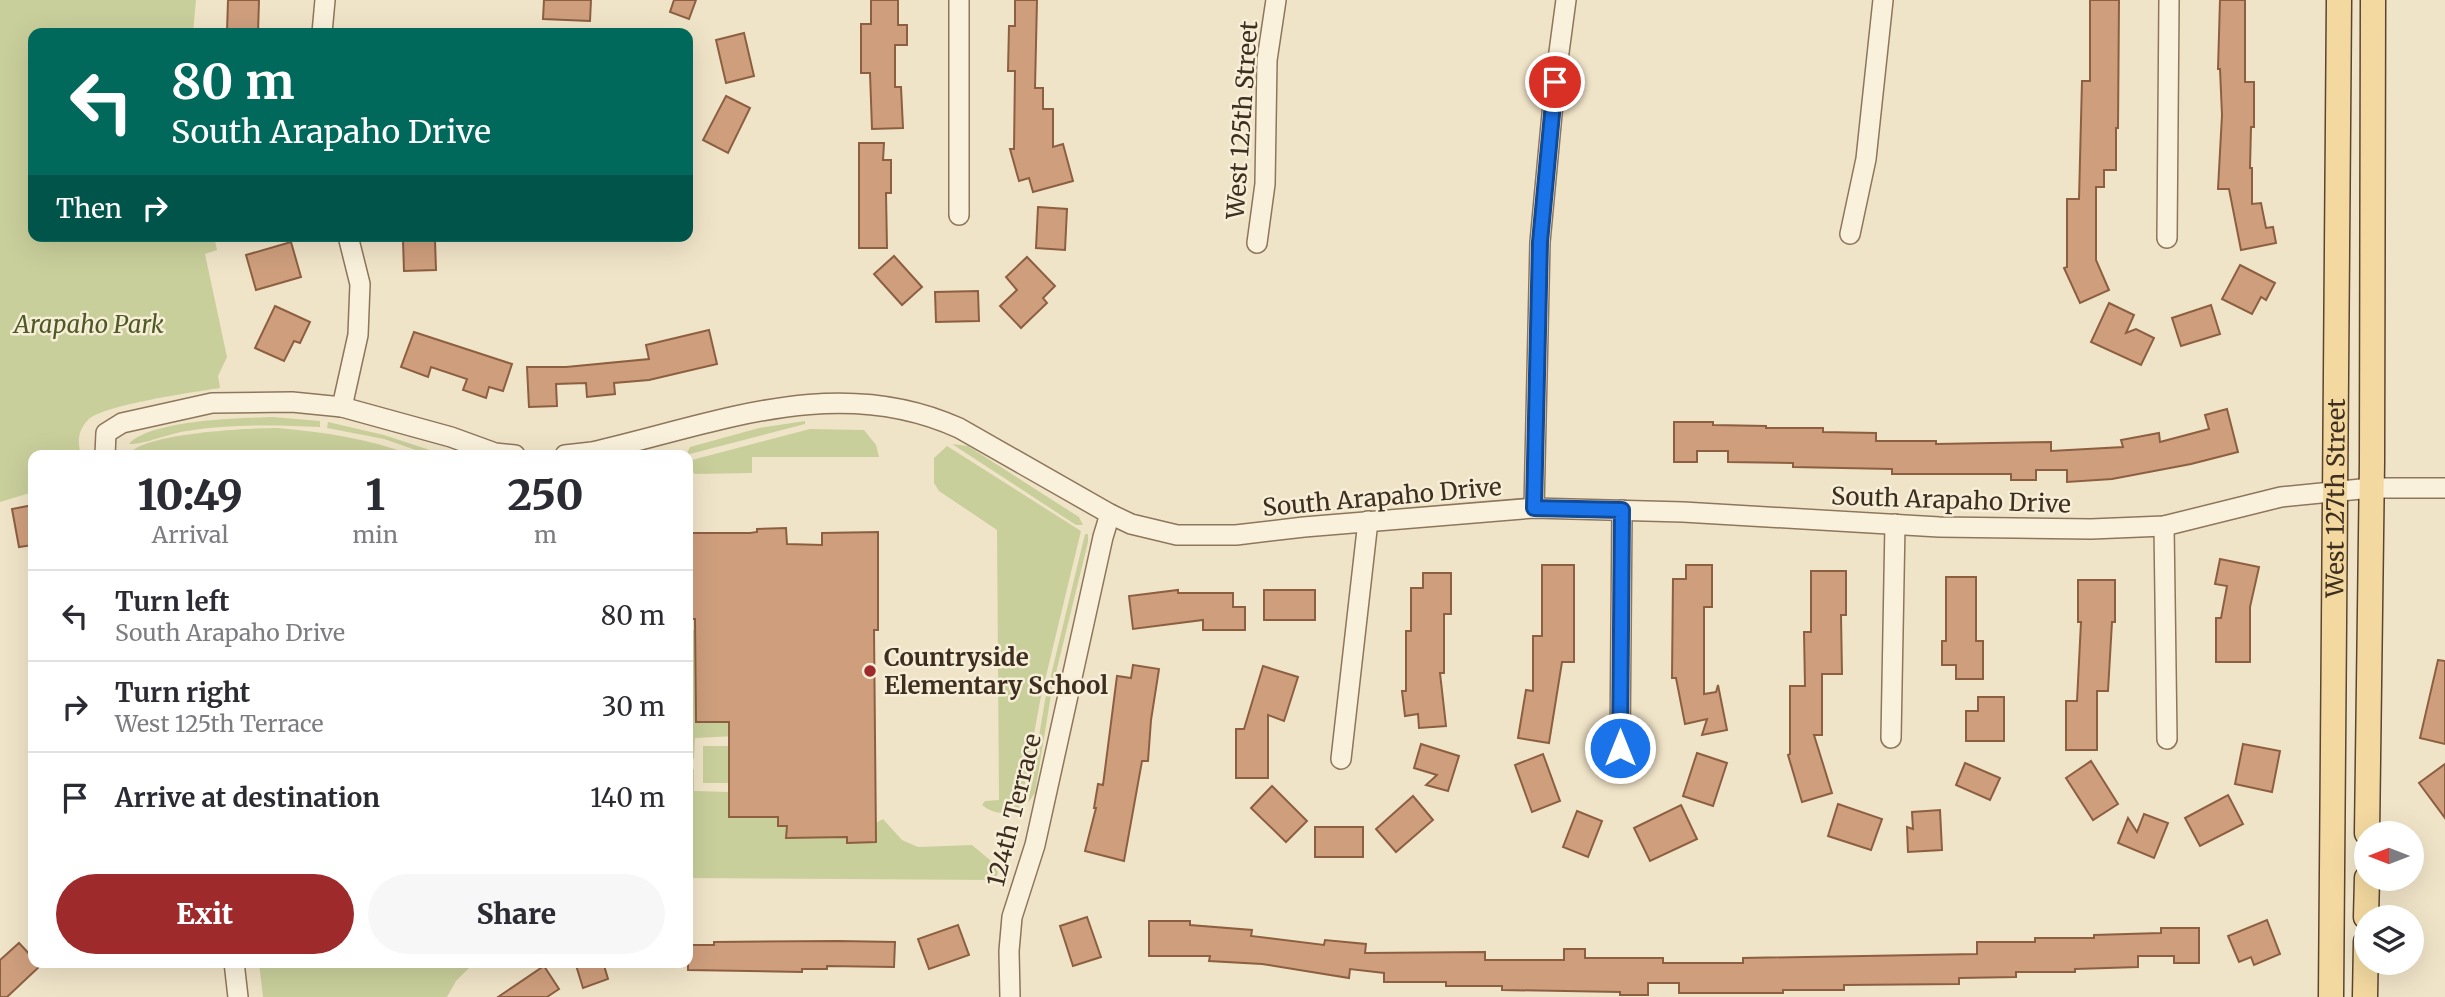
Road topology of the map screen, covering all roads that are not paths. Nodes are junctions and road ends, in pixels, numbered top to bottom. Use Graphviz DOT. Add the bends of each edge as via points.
graph roads {
  1 [pos="325,0"];
  2 [pos="959,0"];
  3 [pos="1276,0"];
  4 [pos="1566,0"];
  5 [pos="1883,0"];
  6 [pos="2169,0"];
  7 [pos="2339,0"];
  8 [pos="2373,0"];
  9 [pos="322,28"];
  10 [pos="959,215"];
  11 [pos="1850,234"];
  12 [pos="2168,238"];
  13 [pos="350,242"];
  14 [pos="1256,243"];
  15 [pos="342,407"];
  16 [pos="105,450"];
  17 [pos="486,450"];
  18 [pos="601,450"];
  19 [pos="2371,488"];
  20 [pos="2445,488"];
  21 [pos="2335,491"];
  22 [pos="1534,508"];
  23 [pos="1622,510"];
  24 [pos="1110,514"];
  25 [pos="1368,521"];
  26 [pos="1895,524"];
  27 [pos="2164,526"];
  28 [pos="1891,738"];
  29 [pos="2167,739"];
  30 [pos="1620,748"];
  31 [pos="1340,759"];
  32 [pos="2367,821"];
  33 [pos="235,968"];
  34 [pos="2365,975"];
  35 [pos="238,997"];
  36 [pos="1010,997"];
  37 [pos="2331,997"];
  38 [pos="2365,997"];
  1 -- 9 [label="street"];
  2 -- 10 [label="street"];
  3 -- 14 [label="street, West 125th Street" via="1267,60 1265,184"];
  4 -- 22 [label="street" via="1540,242"];
  5 -- 11 [label="street" via="1866,159"];
  6 -- 12 [label="street"];
  7 -- 21 [label="main road, West 127th Street"];
  8 -- 19 [label="main road, West 127th Street"];
  13 -- 15 [label="street" via="360,284 358,335"];
  15 -- 16 [label="street" via="212,402 122,423 106,433"];
  15 -- 17 [label="street"];
  18 -- 24 [label="street, South Arapaho Drive" via="774,407 846,402 895,406 959,428"];
  19 -- 20 [label="street, South Arapaho Drive"];
  19 -- 21 [label="street, South Arapaho Drive"];
  19 -- 32 [label="main road, West 127th Street"];
  21 -- 27 [label="street, South Arapaho Drive" via="2281,497"];
  21 -- 37 [label="main road, West 127th Street"];
  22 -- 23 [label="street, South Arapaho Drive"];
  22 -- 25 [label="street, South Arapaho Drive"];
  23 -- 26 [label="street, South Arapaho Drive"];
  23 -- 30 [label="street"];
  24 -- 25 [label="street, South Arapaho Drive" via="1177,535 1236,535"];
  24 -- 36 [label="street, 124th Terrace" via="1035,845 1012,917"];
  25 -- 31 [label="street"];
  26 -- 27 [label="street, South Arapaho Drive" via="2091,529"];
  26 -- 28 [label="street"];
  27 -- 29 [label="street"];
  33 -- 35 [label="street"];
  34 -- 38 [label="main road"];
}
